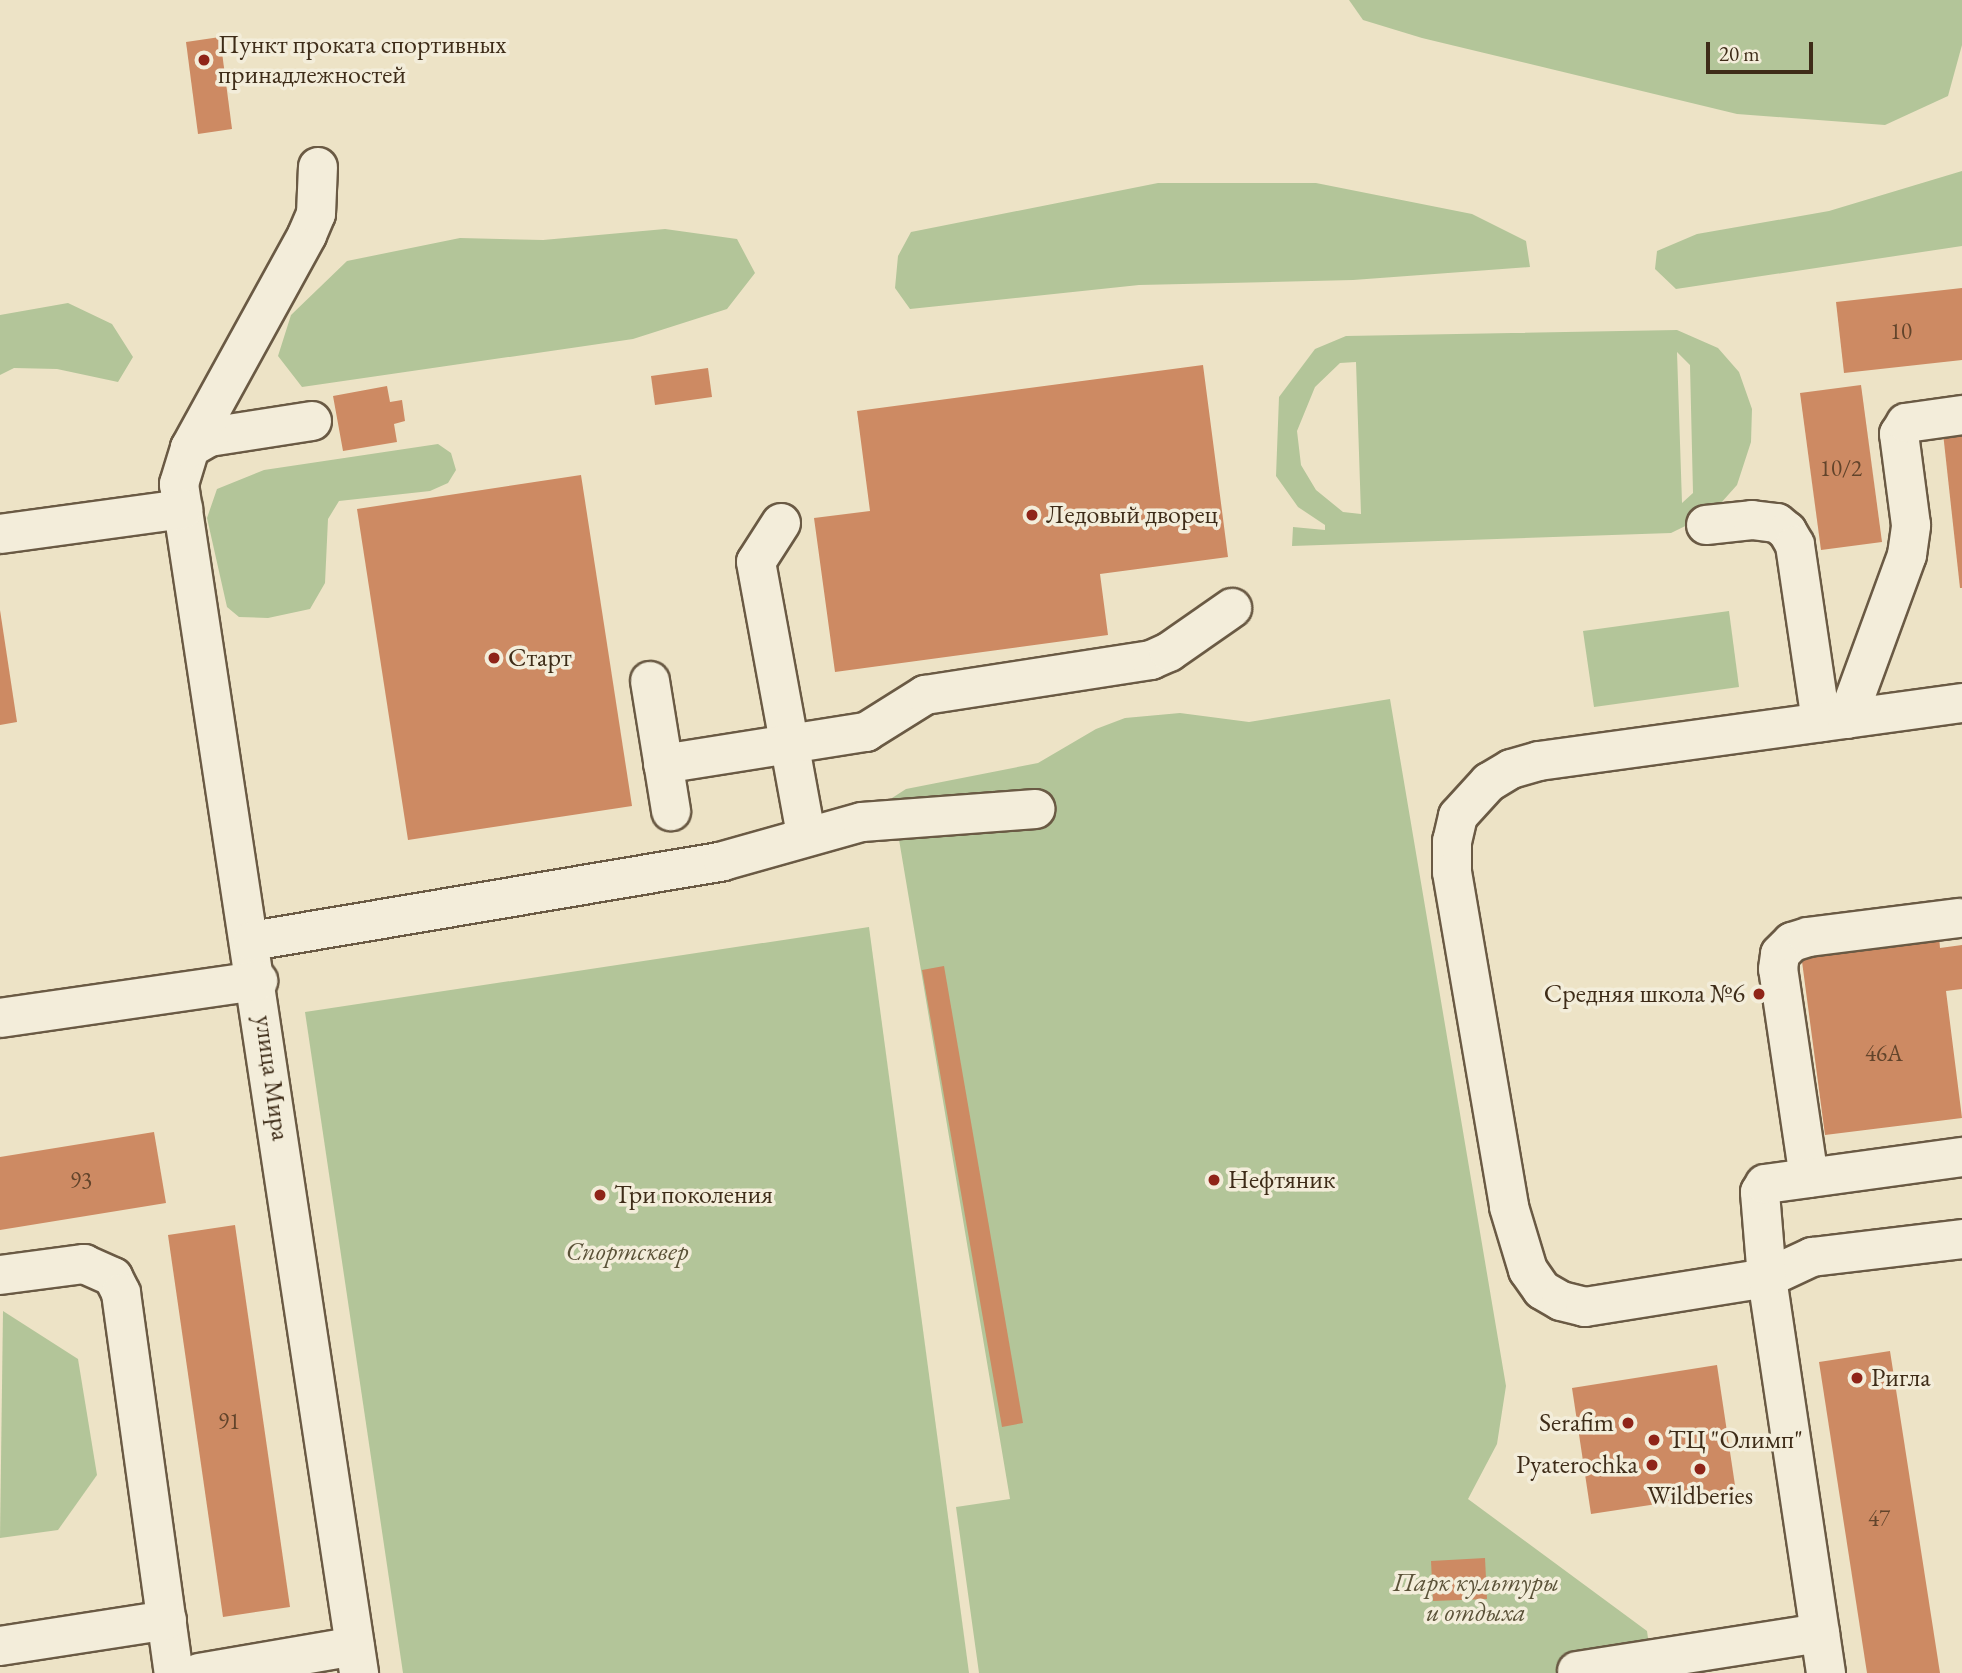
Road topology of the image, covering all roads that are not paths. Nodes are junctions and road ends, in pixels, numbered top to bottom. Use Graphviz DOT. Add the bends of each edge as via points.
graph roads {
  1 [pos="318,167"];
  2 [pos="1962,415"];
  3 [pos="312,421"];
  4 [pos="184,480"];
  5 [pos="781,523"];
  6 [pos="1706,525"];
  7 [pos="0,534"];
  8 [pos="1232,608"];
  9 [pos="650,681"];
  10 [pos="1962,703"];
  11 [pos="1834,720"];
  12 [pos="793,747"];
  13 [pos="663,764"];
  14 [pos="1036,809"];
  15 [pos="671,811"];
  16 [pos="806,835"];
  17 [pos="1959,918"];
  18 [pos="252,941"];
  19 [pos="258,981"];
  20 [pos="0,1018"];
  21 [pos="1962,1157"];
  22 [pos="1809,1178"];
  23 [pos="1961,1245"];
  24 [pos="0,1275"];
  25 [pos="1766,1278"];
  26 [pos="167,1619"];
  27 [pos="1820,1633"];
  28 [pos="0,1646"];
  29 [pos="357,1659"];
  30 [pos="1577,1671"];
  31 [pos="174,1673"];
  32 [pos="199,1673"];
  33 [pos="1826,1673"];
  1 -- 4 [label="street" via="316,214"];
  2 -- 11 [label="street" via="1906,423 1899,433 1911,525 1908,555"];
  3 -- 4 [label="street" via="226,432"];
  4 -- 7 [label="street"];
  4 -- 18 [label="street, улица Мира"];
  5 -- 12 [label="street" via="756,562"];
  6 -- 11 [label="street" via="1752,520 1777,523 1787,531 1795,545"];
  8 -- 12 [label="street" via="1151,660 925,695 866,732"];
  9 -- 13 [label="street"];
  10 -- 11 [label="street"];
  11 -- 25 [label="street" via="1539,761 1511,769 1470,800 1458,816 1452,841 1452,872 1509,1207 1528,1270 1542,1290 1585,1307"];
  12 -- 13 [label="street"];
  12 -- 16 [label="street"];
  13 -- 15 [label="street"];
  14 -- 16 [label="street" via="895,817"];
  16 -- 18 [label="street" via="723,861"];
  17 -- 22 [label="street" via="1808,937 1792,942 1780,954 1778,969"];
  18 -- 19 [label="street, улица Мира"];
  19 -- 20 [label="street"];
  19 -- 29 [label="street, улица Мира"];
  21 -- 22 [label="street"];
  22 -- 25 [label="street" via="1762,1187"];
  23 -- 25 [label="street" via="1812,1257"];
  24 -- 26 [label="street" via="84,1264 113,1277 121,1293"];
  25 -- 27 [label="street"];
  26 -- 28 [label="street"];
  26 -- 31 [label="street"];
  27 -- 30 [label="street"];
  27 -- 33 [label="street"];
  29 -- 32 [label="street"];
}
